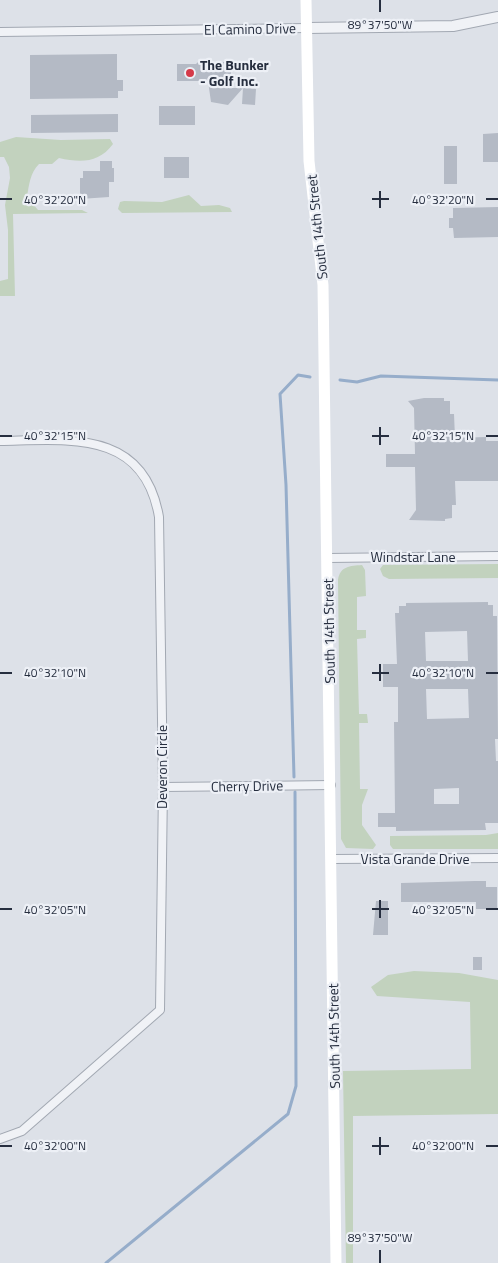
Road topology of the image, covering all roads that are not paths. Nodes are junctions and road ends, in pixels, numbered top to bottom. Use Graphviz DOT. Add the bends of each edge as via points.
graph roads {
  1 [pos="306,0"];
  2 [pos="498,17"];
  3 [pos="306,28"];
  4 [pos="0,32"];
  5 [pos="0,440"];
  6 [pos="498,556"];
  7 [pos="328,558"];
  8 [pos="331,785"];
  9 [pos="163,788"];
  10 [pos="498,858"];
  11 [pos="332,859"];
  12 [pos="0,1139"];
  13 [pos="336,1263"];
  1 -- 3 [label="main road, South 14th Street"];
  2 -- 3 [label="street, El Camino Drive" via="453,26"];
  3 -- 4 [label="street, El Camino Drive"];
  3 -- 7 [label="main road, South 14th Street" via="309,161 323,285"];
  5 -- 9 [label="street, Deveron Circle" via="91,442 114,449 131,460 156,501 159,517"];
  6 -- 7 [label="street, Windstar Lane"];
  7 -- 8 [label="main road, South 14th Street"];
  8 -- 9 [label="street, Cherry Drive"];
  8 -- 11 [label="main road, South 14th Street"];
  9 -- 12 [label="street, Deveron Circle" via="160,1010 22,1131"];
  10 -- 11 [label="street, Vista Grande Drive"];
  11 -- 13 [label="main road, South 14th Street"];
}
